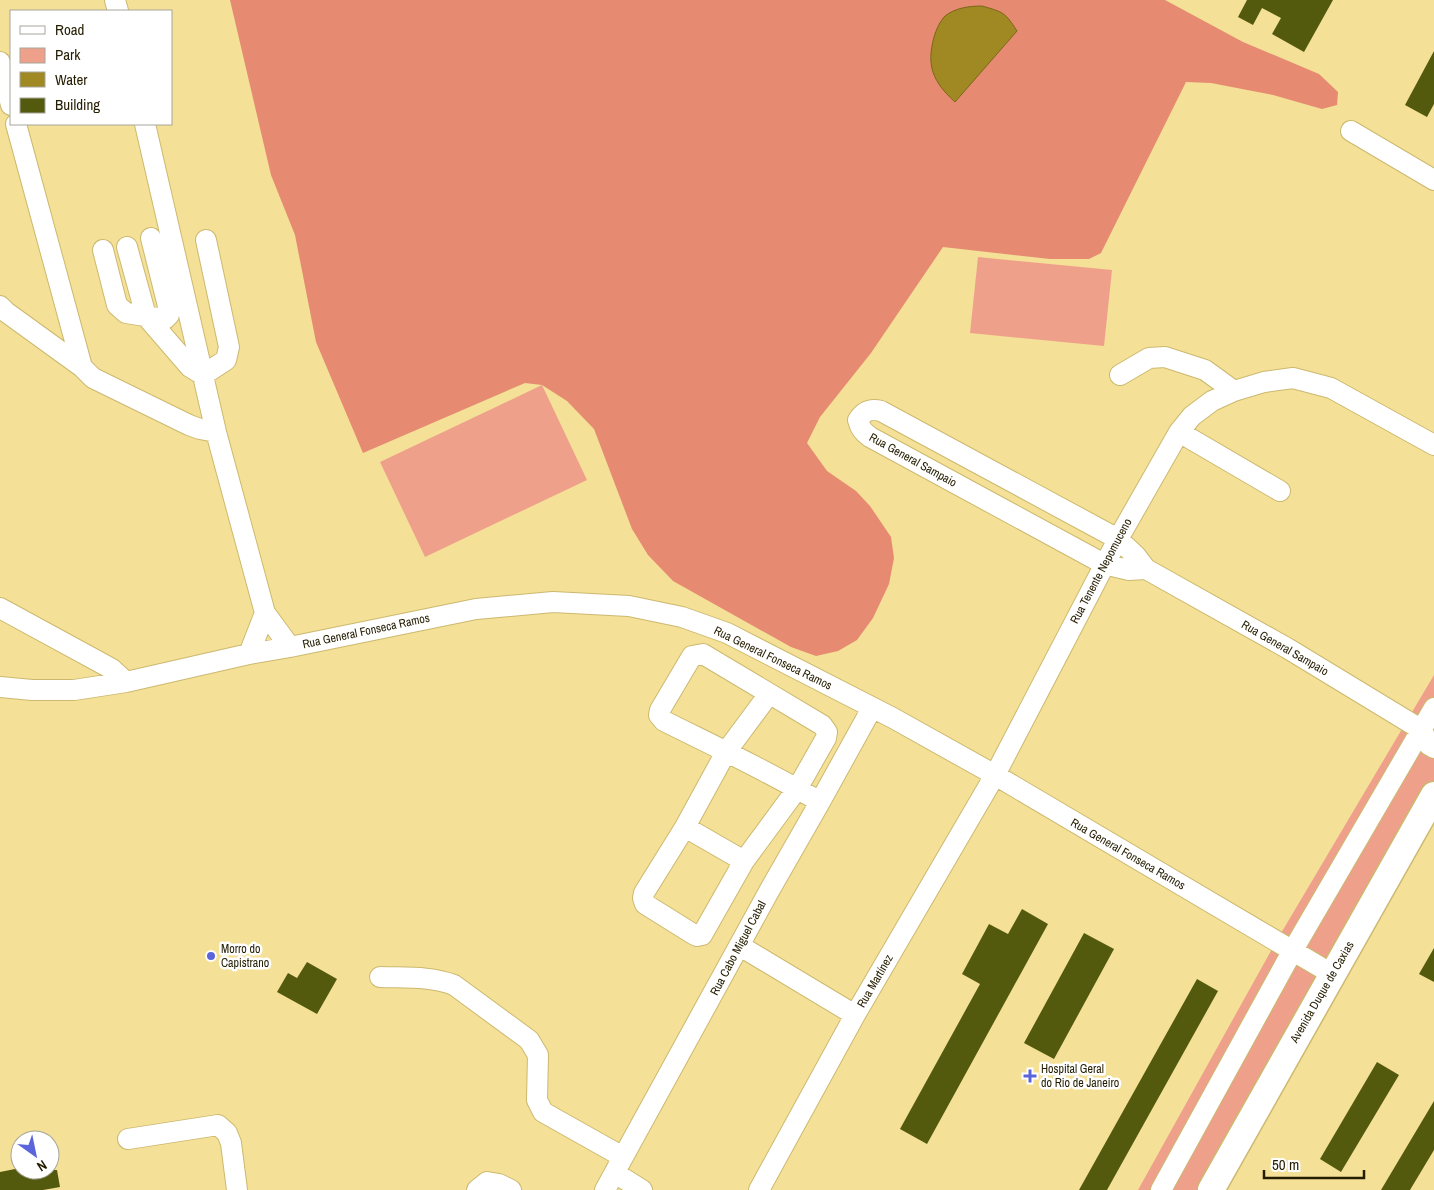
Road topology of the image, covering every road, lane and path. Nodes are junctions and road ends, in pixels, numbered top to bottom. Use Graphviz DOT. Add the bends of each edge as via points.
graph roads {
  1 [pos="0,62"];
  2 [pos="10,101"];
  3 [pos="16,125"];
  4 [pos="145,125"];
  5 [pos="1351,131"];
  6 [pos="1434,180"];
  7 [pos="151,238"];
  8 [pos="206,240"];
  9 [pos="127,247"];
  10 [pos="103,250"];
  11 [pos="0,306"];
  12 [pos="146,316"];
  13 [pos="82,367"];
  14 [pos="203,375"];
  15 [pos="1120,375"];
  16 [pos="1234,391"];
  17 [pos="216,432"];
  18 [pos="1179,432"];
  19 [pos="1434,445"];
  20 [pos="997,473"];
  21 [pos="1280,490"];
  22 [pos="981,497"];
  23 [pos="1118,539"];
  24 [pos="1104,564"];
  25 [pos="1146,570"];
  26 [pos="0,608"];
  27 [pos="265,613"];
  28 [pos="290,647"];
  29 [pos="249,654"];
  30 [pos="126,682"];
  31 [pos="0,687"];
  32 [pos="769,694"];
  33 [pos="872,708"];
  34 [pos="1434,708"];
  35 [pos="1428,728"];
  36 [pos="1434,748"];
  37 [pos="726,752"];
  38 [pos="995,775"];
  39 [pos="797,789"];
  40 [pos="1434,795"];
  41 [pos="820,802"];
  42 [pos="685,827"];
  43 [pos="744,861"];
  44 [pos="740,946"];
  45 [pos="1293,950"];
  46 [pos="1332,974"];
  47 [pos="380,977"];
  48 [pos="855,1015"];
  49 [pos="128,1139"];
  50 [pos="614,1173"];
  51 [pos="1166,1188"];
  52 [pos="237,1190"];
  53 [pos="476,1190"];
  54 [pos="511,1190"];
  55 [pos="642,1190"];
  56 [pos="759,1190"];
  57 [pos="1211,1190"];
  1 -- 2 [label="street"];
  3 -- 13 [label="street"];
  4 -- 14 [label="street"];
  5 -- 6 [label="street"];
  7 -- 12 [label="street" via="169,315 165,319"];
  8 -- 14 [label="street" via="229,347 226,360"];
  9 -- 12 [label="street"];
  10 -- 12 [label="street" via="118,305 126,313"];
  11 -- 13 [label="street"];
  12 -- 14 [label="street" via="190,367"];
  13 -- 17 [label="street" via="93,378 200,429"];
  14 -- 17 [label="street"];
  15 -- 16 [label="street" via="1149,358 1165,357 1205,370"];
  16 -- 18 [label="street, Rua Tenente Nepomuceno" via="1212,401 1192,416"];
  16 -- 19 [label="street, Rua Tenente Nepomuceno" via="1293,378 1331,388"];
  17 -- 27 [label="street"];
  18 -- 21 [label="street"];
  18 -- 23 [label="street, Rua Tenente Nepomuceno"];
  20 -- 22 [label="street"];
  20 -- 22 [label="street, Rua General Sampaio" via="881,410 864,412 858,420 859,427 870,437"];
  20 -- 23 [label="street, Rua General Sampaio"];
  22 -- 24 [label="street, Rua General Sampaio"];
  23 -- 24 [label="street, Rua Tenente Nepomuceno"];
  23 -- 25 [label="street, Rua General Sampaio"];
  24 -- 25 [label="street, Rua General Sampaio"];
  24 -- 38 [label="street, Rua Tenente Nepomuceno"];
  25 -- 35 [label="street, Rua General Sampaio"];
  26 -- 30 [label="street" via="112,669"];
  27 -- 28 [label="street"];
  27 -- 29 [label="street"];
  28 -- 29 [label="street, Rua General Fonseca Ramos"];
  28 -- 33 [label="street, Rua General Fonseca Ramos" via="476,609 553,602 629,606 682,617 727,633"];
  29 -- 30 [label="street, Rua General Fonseca Ramos"];
  30 -- 31 [label="street, Rua General Fonseca Ramos" via="74,690"];
  32 -- 37 [label="street"];
  32 -- 37 [label="street" via="703,654 692,656 660,715"];
  32 -- 39 [label="street" via="822,725 826,732 826,738"];
  33 -- 38 [label="street, Rua General Fonseca Ramos"];
  33 -- 41 [label="street, Rua Cabo Miguel Cabal"];
  34 -- 35 [label="street"];
  35 -- 36 [label="street, Rua General Sampaio" via="1429,745"];
  35 -- 45 [label="street"];
  37 -- 39 [label="street"];
  37 -- 42 [label="street"];
  38 -- 45 [label="street, Rua General Fonseca Ramos"];
  38 -- 48 [label="street, Rua Martínez"];
  39 -- 41 [label="street"];
  39 -- 43 [label="street"];
  40 -- 46 [label="main road, Avenida Duque de Caxias"];
  41 -- 44 [label="street, Rua Cabo Miguel Cabal"];
  42 -- 43 [label="street"];
  42 -- 43 [label="street" via="643,898 645,904 693,934 702,935"];
  44 -- 48 [label="street"];
  44 -- 50 [label="street, Rua Cabo Miguel Cabal"];
  45 -- 46 [label="street, Rua General Fonseca Ramos"];
  45 -- 51 [label="street"];
  46 -- 57 [label="main road, Avenida Duque de Caxias"];
  47 -- 50 [label="street" via="442,980 454,985 529,1040 538,1055 539,1106"];
  48 -- 56 [label="street, Rua Martínez"];
  49 -- 52 [label="street" via="218,1125 232,1143"];
  50 -- 55 [label="street"];
  53 -- 54 [label="street" via="487,1182"];
}
